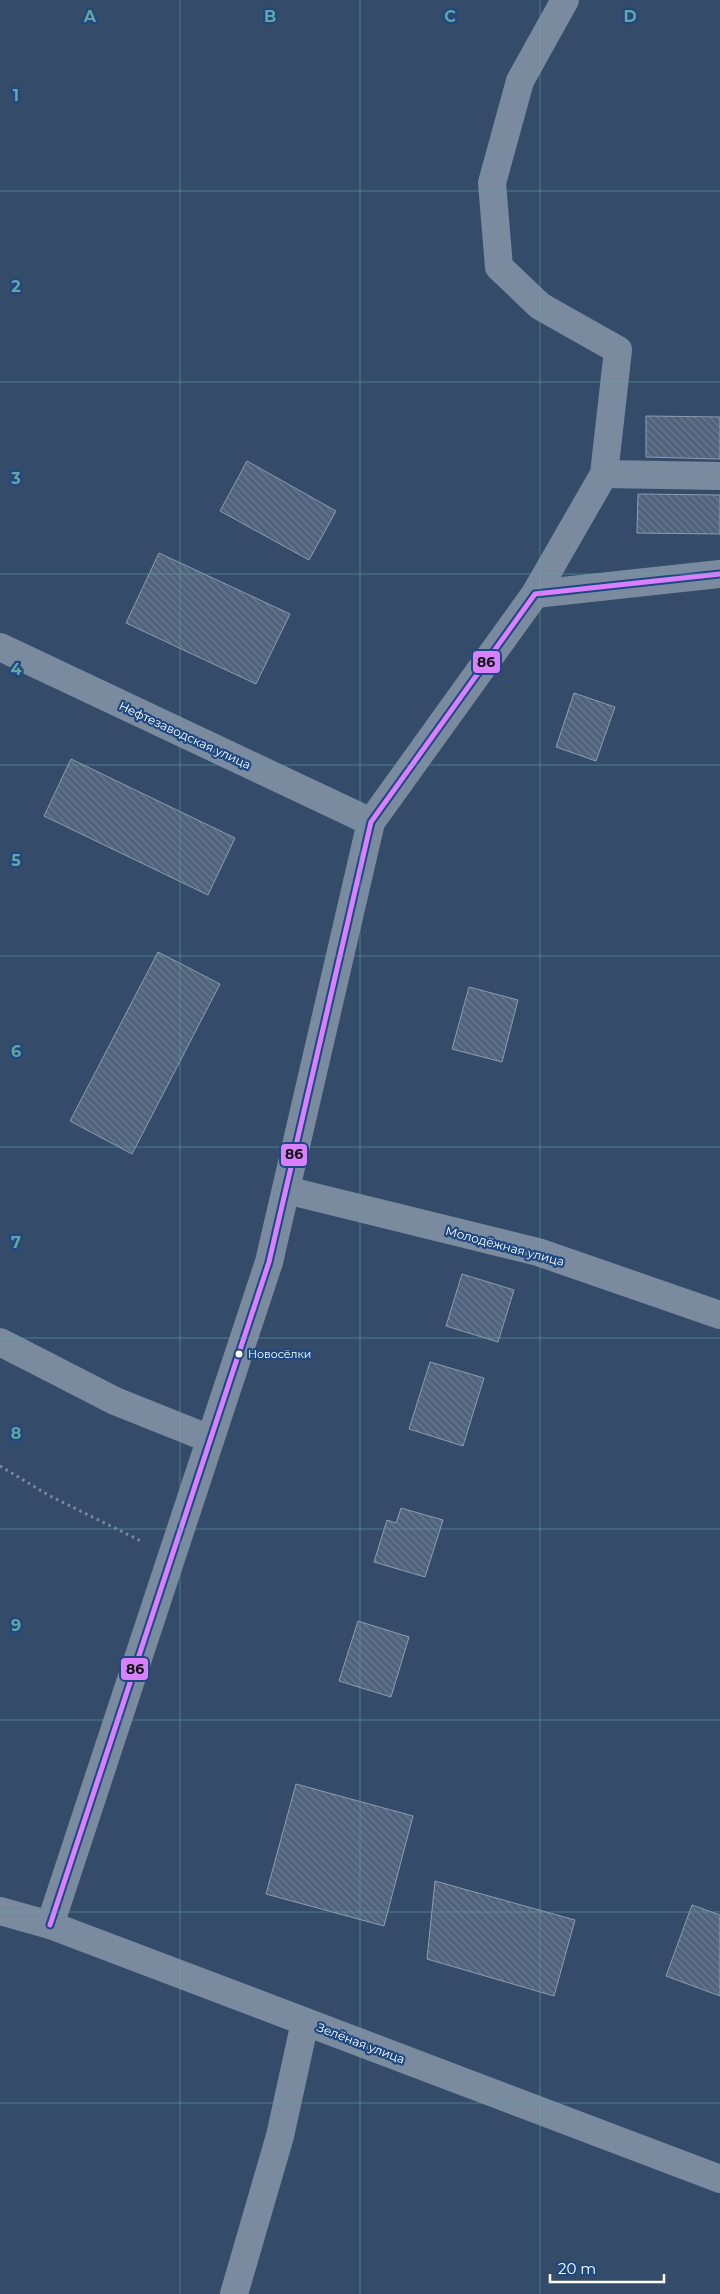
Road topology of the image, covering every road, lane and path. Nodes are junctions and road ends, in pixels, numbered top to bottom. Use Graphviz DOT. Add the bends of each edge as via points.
graph roads {
  1 [pos="565,0"];
  2 [pos="604,474"];
  3 [pos="720,476"];
  4 [pos="720,574"];
  5 [pos="535,594"];
  6 [pos="0,647"];
  7 [pos="371,822"];
  8 [pos="286,1190"];
  9 [pos="720,1315"];
  10 [pos="0,1342"];
  11 [pos="210,1439"];
  12 [pos="0,1466"];
  13 [pos="171,1556"];
  14 [pos="0,1911"];
  15 [pos="50,1925"];
  16 [pos="305,2022"];
  17 [pos="720,2179"];
  18 [pos="234,2294"];
  1 -- 2 [label="street" via="520,81 492,183 499,268 540,306 618,350"];
  2 -- 3 [label="street"];
  2 -- 5 [label="street"];
  4 -- 5 [label="street"];
  5 -- 7 [label="street"];
  6 -- 7 [label="street, Нефтезаводская улица"];
  7 -- 8 [label="street"];
  8 -- 9 [label="street, Молодёжная улица" via="538,1252"];
  8 -- 11 [label="street" via="269,1262"];
  10 -- 11 [label="street" via="116,1401"];
  11 -- 13 [label="street"];
  12 -- 13 [label="path" via="50,1496"];
  13 -- 15 [label="street"];
  14 -- 15 [label="street, Зелёная улица"];
  15 -- 16 [label="street, Зелёная улица"];
  16 -- 17 [label="street, Зелёная улица"];
  16 -- 18 [label="street" via="280,2136"];
}
